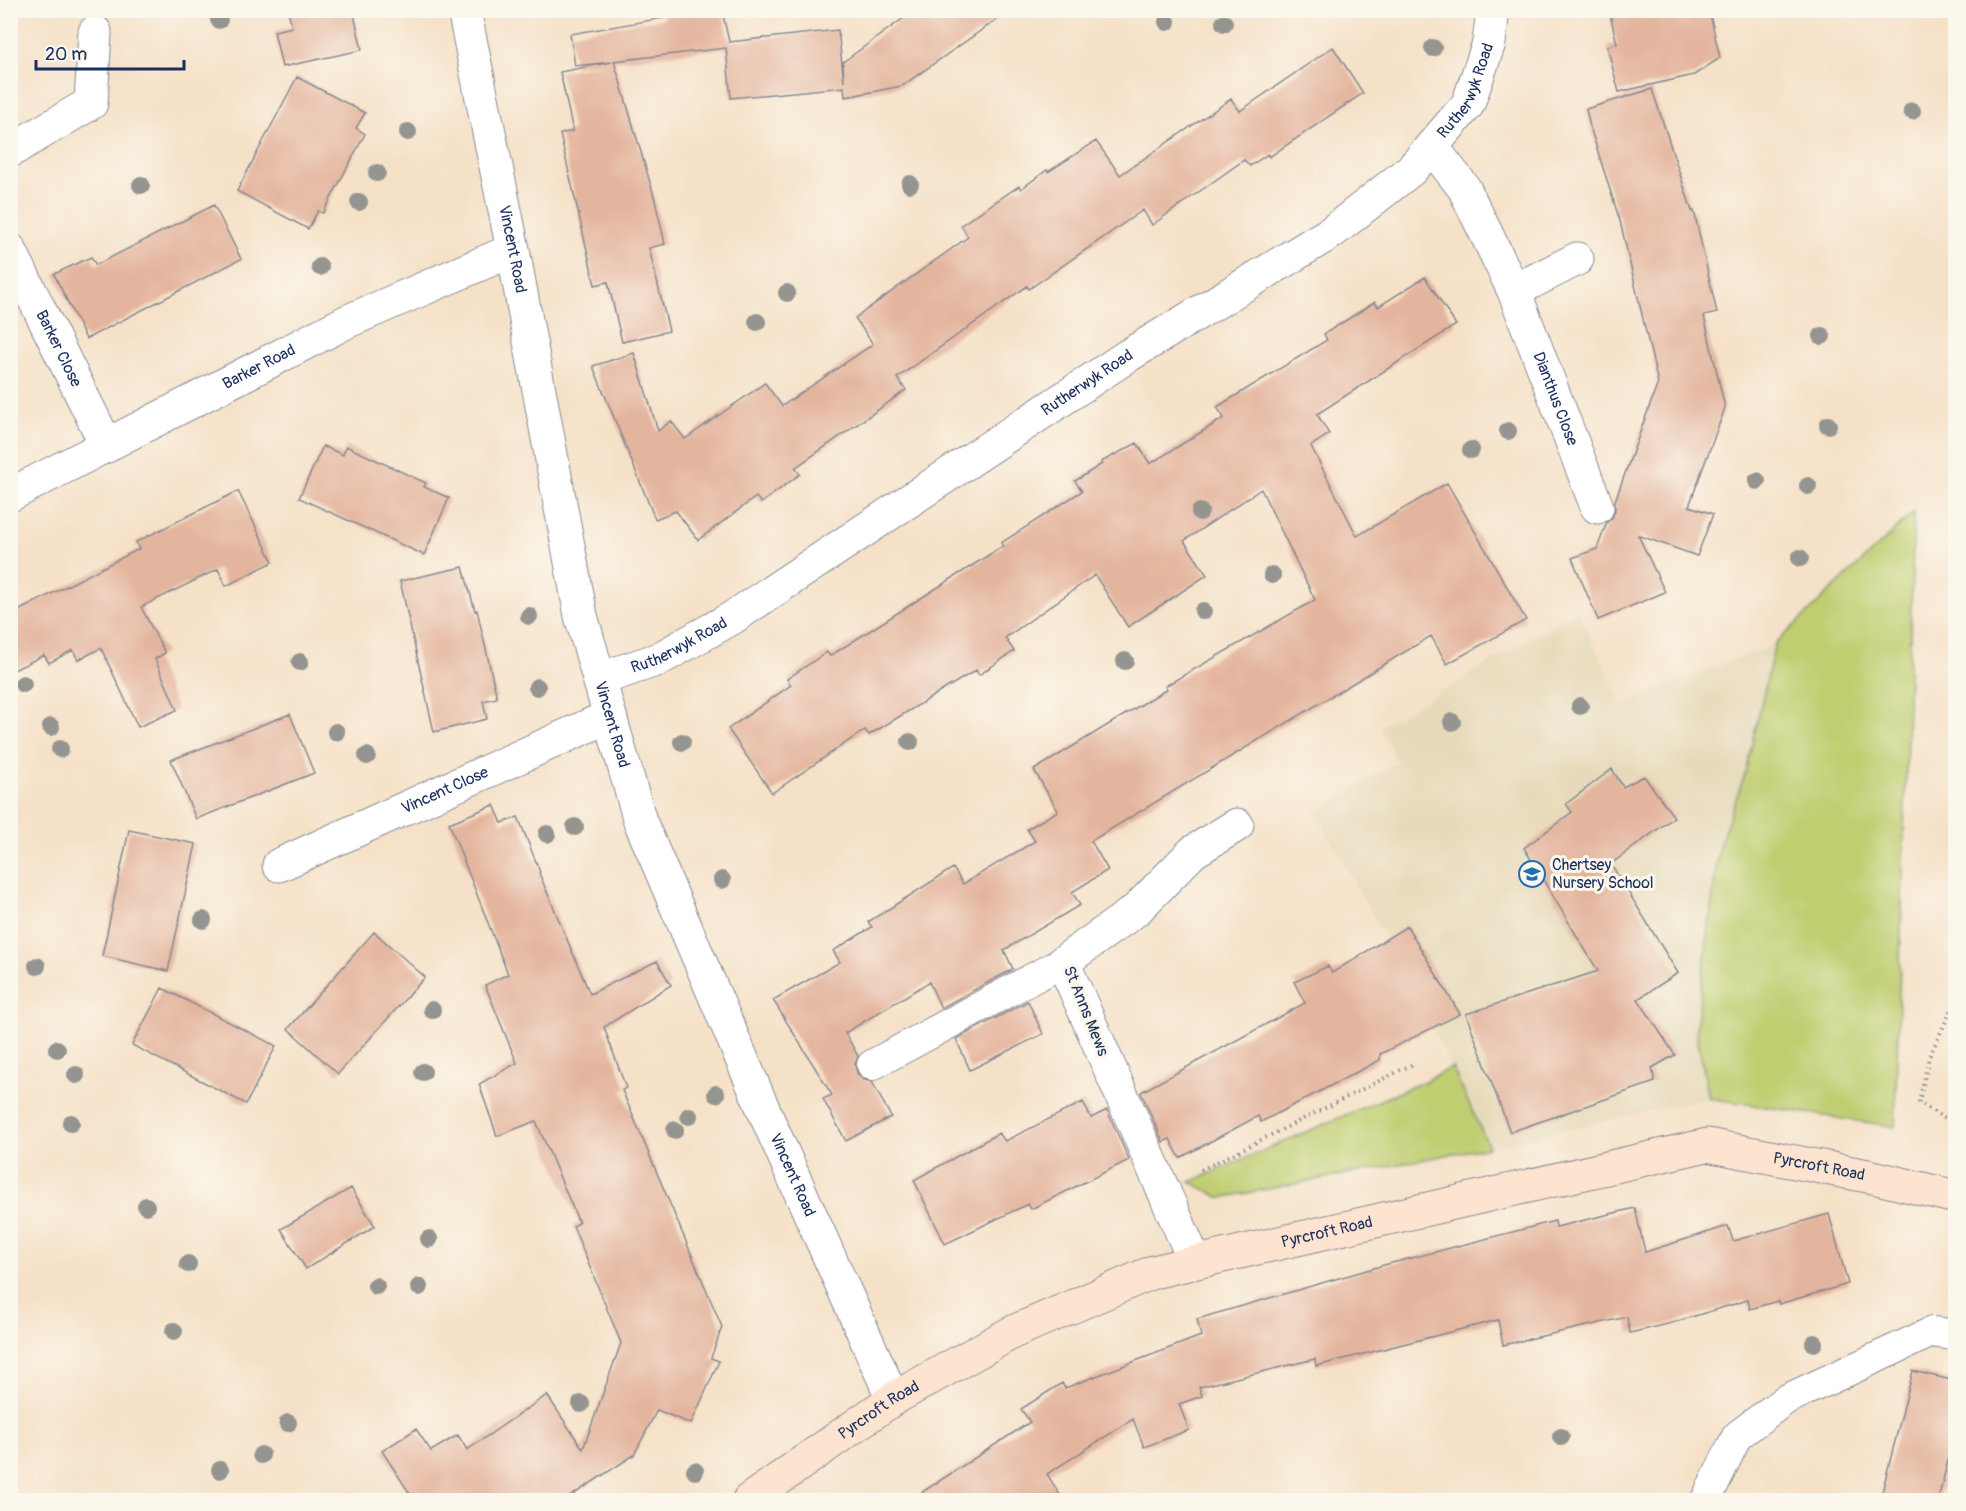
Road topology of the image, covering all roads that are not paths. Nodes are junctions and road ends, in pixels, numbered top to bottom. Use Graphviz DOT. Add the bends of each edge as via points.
graph roads {
  1 [pos="464,10"];
  2 [pos="1493,10"];
  3 [pos="95,32"];
  4 [pos="1432,147"];
  5 [pos="10,151"];
  6 [pos="513,249"];
  7 [pos="10,250"];
  8 [pos="1576,259"];
  9 [pos="1514,291"];
  10 [pos="107,446"];
  11 [pos="10,495"];
  12 [pos="1597,507"];
  13 [pos="600,680"];
  14 [pos="610,716"];
  15 [pos="1237,825"];
  16 [pos="279,865"];
  17 [pos="1063,962"];
  18 [pos="872,1065"];
  19 [pos="1956,1197"];
  20 [pos="1195,1262"];
  21 [pos="1956,1335"];
  22 [pos="893,1399"];
  23 [pos="748,1500"];
  24 [pos="1706,1500"];
  1 -- 6 [label="street, Vincent Road"];
  2 -- 4 [label="street, Rutherwyk Road" via="1489,43 1468,104"];
  3 -- 5 [label="street" via="91,103"];
  4 -- 9 [label="street, Dianthus Close" via="1464,188"];
  4 -- 13 [label="street, Rutherwyk Road" via="1412,169 1332,232 1129,355 732,618 659,659"];
  6 -- 10 [label="street, Barker Road" via="346,322"];
  6 -- 13 [label="street, Vincent Road" via="581,616"];
  7 -- 10 [label="street, Barker Close"];
  8 -- 9 [label="street"];
  9 -- 12 [label="street, Dianthus Close"];
  10 -- 11 [label="street, Barker Road"];
  13 -- 14 [label="street, Vincent Road"];
  14 -- 16 [label="street, Vincent Close"];
  14 -- 22 [label="street, Vincent Road" via="640,821"];
  15 -- 17 [label="street, St Anns Mews" via="1193,852 1136,910"];
  17 -- 18 [label="lane"];
  17 -- 20 [label="street, St Anns Mews"];
  19 -- 20 [label="street, Pyrcroft Road" via="1707,1145"];
  20 -- 22 [label="street, Pyrcroft Road" via="1154,1272 1014,1332"];
  21 -- 24 [label="lane" via="1932,1332 1785,1400 1737,1436"];
  22 -- 23 [label="street, Pyrcroft Road"];
}
